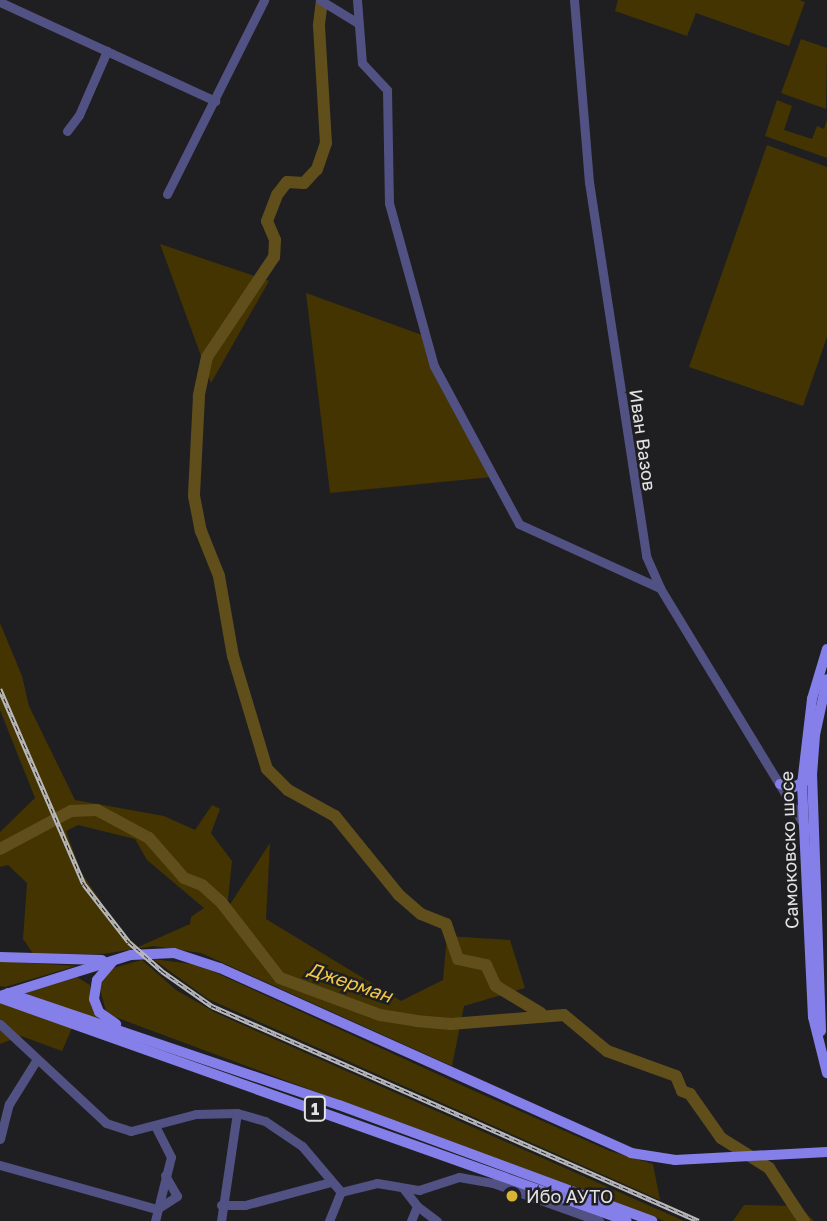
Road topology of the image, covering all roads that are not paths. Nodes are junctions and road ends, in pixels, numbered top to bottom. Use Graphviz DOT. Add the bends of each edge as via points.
graph roads {
  1 [pos="264,0"];
  2 [pos="320,0"];
  3 [pos="357,0"];
  4 [pos="574,0"];
  5 [pos="0,2"];
  6 [pos="358,23"];
  7 [pos="107,51"];
  8 [pos="215,101"];
  9 [pos="67,131"];
  10 [pos="167,194"];
  11 [pos="660,588"];
  12 [pos="827,649"];
  13 [pos="827,679"];
  14 [pos="812,775"];
  15 [pos="780,784"];
  16 [pos="802,784"];
  17 [pos="804,826"];
  18 [pos="814,841"];
  19 [pos="0,957"];
  20 [pos="116,959"];
  21 [pos="79,972"];
  22 [pos="95,987"];
  23 [pos="1,996"];
  24 [pos="0,1024"];
  25 [pos="147,1039"];
  26 [pos="821,1051"];
  27 [pos="37,1059"];
  28 [pos="827,1073"];
  29 [pos="237,1113"];
  30 [pos="155,1125"];
  31 [pos="0,1139"];
  32 [pos="827,1152"];
  33 [pos="0,1165"];
  34 [pos="165,1175"];
  35 [pos="331,1182"];
  36 [pos="403,1188"];
  37 [pos="341,1192"];
  38 [pos="222,1205"];
  39 [pos="416,1206"];
  40 [pos="157,1209"];
  41 [pos="414,1220"];
  42 [pos="155,1221"];
  43 [pos="220,1221"];
  44 [pos="329,1221"];
  45 [pos="437,1221"];
  46 [pos="599,1221"];
  47 [pos="627,1221"];
  48 [pos="652,1221"];
  1 -- 8 [label="street"];
  2 -- 6 [label="street"];
  3 -- 6 [label="street"];
  4 -- 11 [label="street, Иван Вазов" via="589,182 643,542"];
  5 -- 7 [label="street"];
  6 -- 11 [label="street" via="362,63 387,90 389,203 422,335 508,508 519,524 537,535"];
  7 -- 8 [label="street"];
  7 -- 9 [label="street" via="79,115"];
  8 -- 10 [label="street"];
  11 -- 15 [label="street, Иван Вазов"];
  12 -- 16 [label="main road, Самоковско шосе" via="812,699"];
  13 -- 14 [label="main road, Самоковско шосе"];
  14 -- 16 [label="main road"];
  14 -- 18 [label="main road, Самоковско шосе"];
  15 -- 16 [label="main road" via="792,788"];
  15 -- 17 [label="street, Иван Вазов"];
  16 -- 17 [label="main road, Самоковско шосе"];
  17 -- 18 [label="street, Иван Вазов"];
  17 -- 26 [label="main road, Самоковско шосе" via="813,1017"];
  18 -- 26 [label="main road, Самоковско шосе"];
  19 -- 20 [label="main road"];
  20 -- 21 [label="main road"];
  20 -- 22 [label="main road"];
  20 -- 32 [label="main road" via="174,954 220,968 631,1153 707,1159"];
  21 -- 22 [label="main road"];
  21 -- 23 [label="main road"];
  22 -- 25 [label="main road" via="96,1006 103,1016"];
  23 -- 25 [label="main road, 1" via="16,996"];
  23 -- 47 [label="main road, 1"];
  24 -- 27 [label="street"];
  25 -- 48 [label="main road, 1"];
  26 -- 28 [label="main road, Самоковско шосе"];
  27 -- 30 [label="street" via="106,1123 131,1131"];
  27 -- 31 [label="street" via="9,1104"];
  29 -- 30 [label="street" via="196,1114"];
  29 -- 35 [label="street" via="265,1121 302,1146"];
  29 -- 38 [label="street"];
  30 -- 34 [label="street" via="171,1157"];
  33 -- 40 [label="street"];
  34 -- 40 [label="street"];
  34 -- 40 [label="street" via="182,1197"];
  35 -- 37 [label="street"];
  35 -- 38 [label="street" via="246,1205"];
  36 -- 37 [label="street" via="377,1183"];
  36 -- 39 [label="street"];
  36 -- 46 [label="street" via="419,1190 459,1177 494,1183"];
  37 -- 44 [label="street"];
  38 -- 43 [label="street"];
  39 -- 41 [label="street"];
  39 -- 45 [label="street"];
  40 -- 42 [label="street"];
}
